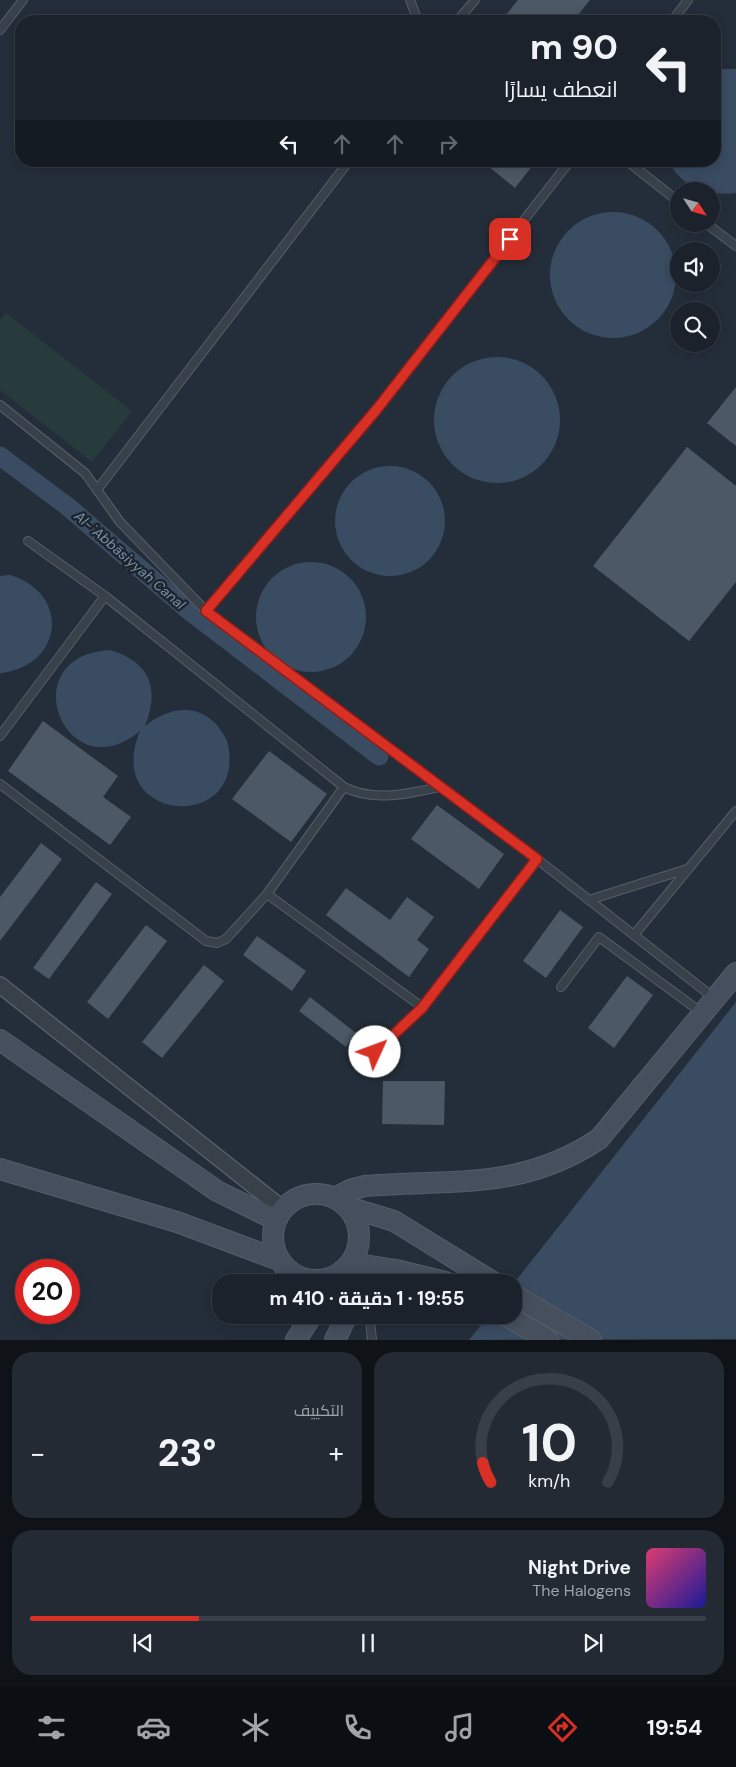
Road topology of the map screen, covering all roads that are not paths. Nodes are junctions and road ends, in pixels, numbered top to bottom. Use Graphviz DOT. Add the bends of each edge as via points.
graph roads {
  1 [pos="23,0"];
  2 [pos="410,0"];
  3 [pos="475,0"];
  4 [pos="688,0"];
  5 [pos="416,15"];
  6 [pos="462,15"];
  7 [pos="677,15"];
  8 [pos="0,30"];
  9 [pos="344,167"];
  10 [pos="565,167"];
  11 [pos="635,167"];
  12 [pos="670,195"];
  13 [pos="718,232"];
  14 [pos="736,246"];
  15 [pos="0,405"];
  16 [pos="97,490"];
  17 [pos="28,541"];
  18 [pos="105,596"];
  19 [pos="206,611"];
  20 [pos="0,736"];
  21 [pos="0,784"];
  22 [pos="344,787"];
  23 [pos="439,787"];
  24 [pos="736,811"];
  25 [pos="537,859"];
  26 [pos="688,869"];
  27 [pos="267,894"];
  28 [pos="589,900"];
  29 [pos="634,935"];
  30 [pos="736,973"];
  31 [pos="0,985"];
  32 [pos="561,987"];
  33 [pos="710,1006"];
  34 [pos="422,1008"];
  35 [pos="0,1040"];
  36 [pos="375,1052"];
  37 [pos="0,1169"];
  38 [pos="341,1202"];
  39 [pos="280,1215"];
  40 [pos="279,1260"];
  41 [pos="296,1274"];
  42 [pos="342,1274"];
  43 [pos="362,1274"];
  44 [pos="413,1274"];
  45 [pos="479,1274"];
  46 [pos="522,1299"];
  47 [pos="306,1324"];
  48 [pos="343,1324"];
  49 [pos="370,1324"];
  50 [pos="520,1324"];
  51 [pos="296,1340"];
  52 [pos="335,1340"];
  53 [pos="372,1340"];
  54 [pos="548,1340"];
  55 [pos="591,1340"];
  1 -- 8 [label="lane"];
  2 -- 5 [label="lane"];
  3 -- 6 [label="lane"];
  4 -- 7 [label="lane"];
  9 -- 16 [label="lane"];
  10 -- 19 [label="lane" via="377,409"];
  11 -- 12 [label="lane"];
  13 -- 14 [label="lane"];
  15 -- 16 [label="lane" via="85,473"];
  16 -- 19 [label="lane" via="120,522"];
  17 -- 18 [label="lane"];
  18 -- 20 [label="lane"];
  18 -- 22 [label="lane"];
  19 -- 23 [label="lane"];
  21 -- 27 [label="lane" via="206,941 217,943 226,939"];
  22 -- 23 [label="lane" via="358,794 378,795"];
  22 -- 27 [label="lane"];
  23 -- 25 [label="lane"];
  24 -- 26 [label="lane"];
  25 -- 28 [label="lane"];
  25 -- 34 [label="lane"];
  26 -- 28 [label="lane"];
  26 -- 29 [label="lane"];
  27 -- 34 [label="lane"];
  28 -- 29 [label="lane"];
  29 -- 33 [label="lane"];
  30 -- 33 [label="main road"];
  31 -- 39 [label="street"];
  32 -- 33 [label="lane" via="599,937"];
  33 -- 38 [label="main road" via="598,1139 576,1154 508,1178 365,1186 350,1190"];
  34 -- 36 [label="lane"];
  35 -- 39 [label="main road" via="217,1191"];
  37 -- 40 [label="main road" via="177,1222"];
  38 -- 39 [label="main road" via="311,1194 296,1199"];
  38 -- 42 [label="main road" via="354,1215 360,1234 356,1254"];
  38 -- 45 [label="main road" via="394,1222"];
  39 -- 40 [label="main road" via="273,1240"];
  40 -- 41 [label="main road"];
  43 -- 44 [label="main road"];
  46 -- 55 [label="main road"];
  47 -- 51 [label="main road"];
  48 -- 52 [label="main road"];
  49 -- 53 [label="lane"];
  50 -- 54 [label="main road"];
}
